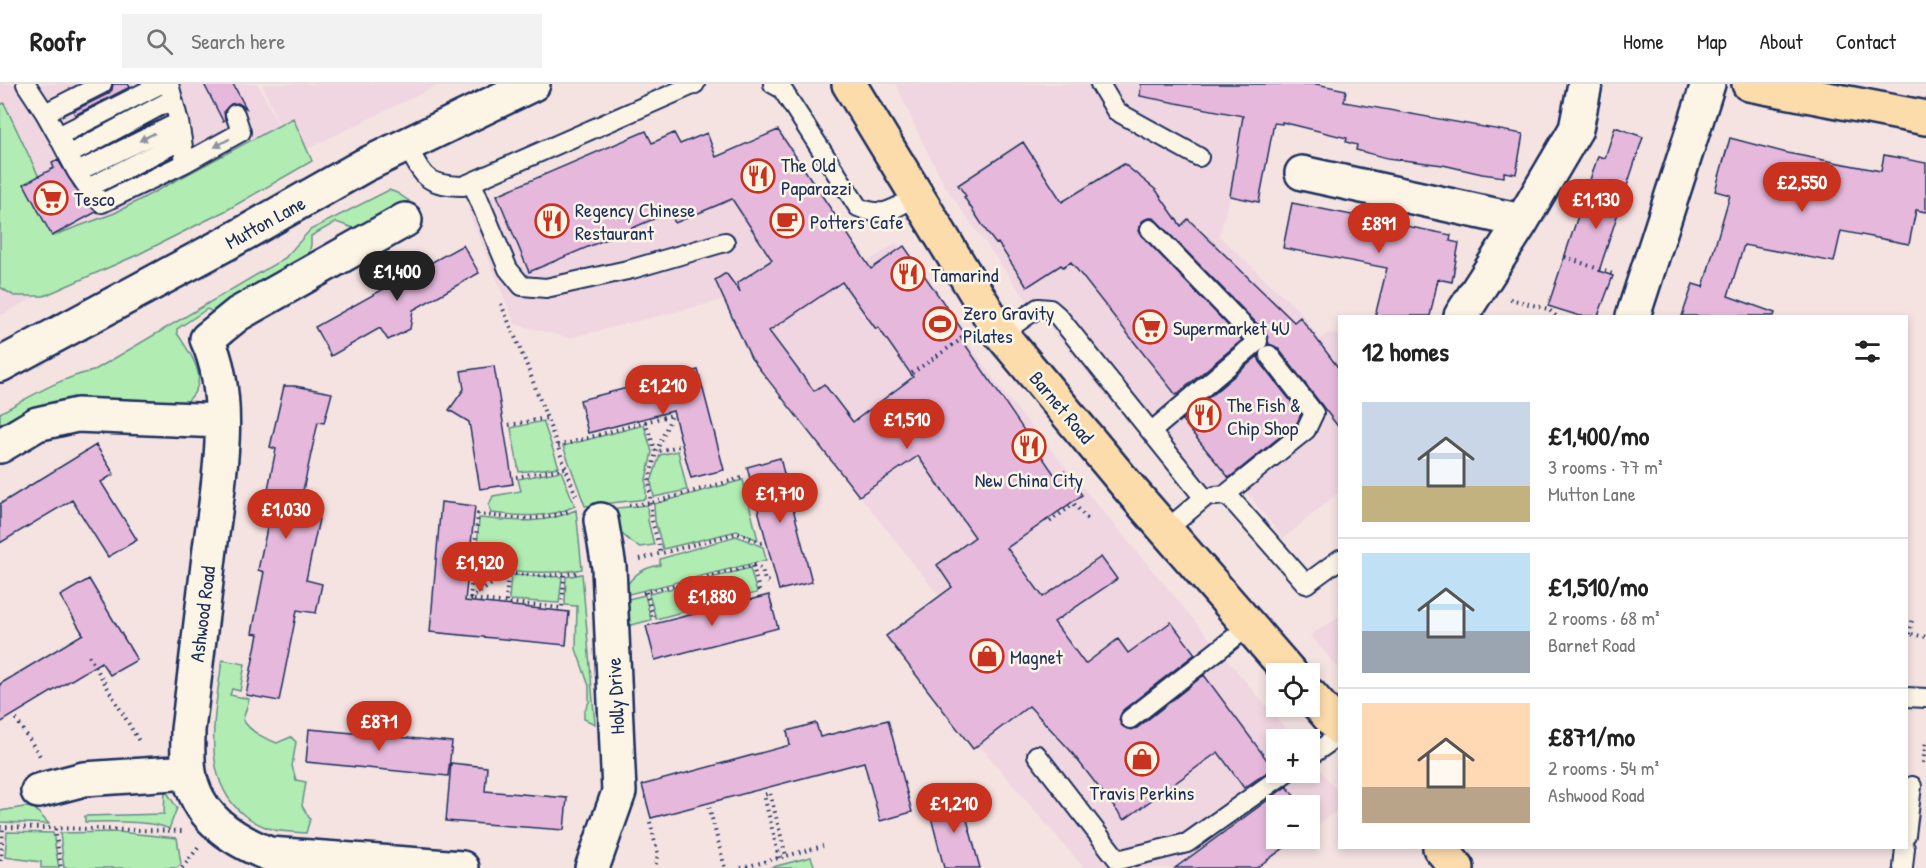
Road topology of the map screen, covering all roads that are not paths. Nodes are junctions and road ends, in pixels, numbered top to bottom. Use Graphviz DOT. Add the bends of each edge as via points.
graph roads {
  1 [pos="102,84"];
  2 [pos="161,84"];
  3 [pos="533,84"];
  4 [pos="695,84"];
  5 [pos="773,84"];
  6 [pos="849,84"];
  7 [pos="1100,84"];
  8 [pos="1585,84"];
  9 [pos="1708,84"];
  10 [pos="1749,84"];
  11 [pos="31,86"];
  12 [pos="171,91"];
  13 [pos="45,113"];
  14 [pos="235,114"];
  15 [pos="1926,118"];
  16 [pos="179,122"];
  17 [pos="58,136"];
  18 [pos="182,140"];
  19 [pos="407,146"];
  20 [pos="68,154"];
  21 [pos="1199,157"];
  22 [pos="185,163"];
  23 [pos="78,172"];
  24 [pos="1302,174"];
  25 [pos="472,183"];
  26 [pos="88,188"];
  27 [pos="916,196"];
  28 [pos="405,219"];
  29 [pos="1522,221"];
  30 [pos="1150,229"];
  31 [pos="725,242"];
  32 [pos="1462,315"];
  33 [pos="1633,315"];
  34 [pos="997,326"];
  35 [pos="1269,355"];
  36 [pos="0,365"];
  37 [pos="221,420"];
  38 [pos="1152,432"];
  39 [pos="0,446"];
  40 [pos="1225,495"];
  41 [pos="1204,498"];
  42 [pos="593,511"];
  43 [pos="1166,530"];
  44 [pos="1338,561"];
  45 [pos="1249,626"];
  46 [pos="1281,663"];
  47 [pos="1908,697"];
  48 [pos="1926,698"];
  49 [pos="1320,706"];
  50 [pos="1130,719"];
  51 [pos="1338,727"];
  52 [pos="1338,736"];
  53 [pos="1320,749"];
  54 [pos="1037,755"];
  55 [pos="174,773"];
  56 [pos="1272,783"];
  57 [pos="1912,786"];
  58 [pos="38,791"];
  59 [pos="1908,819"];
  60 [pos="1441,849"];
  61 [pos="1905,849"];
  62 [pos="462,868"];
  63 [pos="592,868"];
  64 [pos="1457,868"];
  65 [pos="1903,868"];
  1 -- 13 [label="lane"];
  2 -- 17 [label="lane"];
  3 -- 19 [label="street, Mutton Lane"];
  4 -- 25 [label="lane"];
  5 -- 27 [label="lane" via="782,89 858,207 886,213"];
  6 -- 27 [label="main road, Barnet Road"];
  7 -- 21 [label="lane" via="1116,111"];
  8 -- 29 [label="street" via="1576,129"];
  9 -- 33 [label="street"];
  10 -- 15 [label="main road"];
  11 -- 13 [label="lane"];
  12 -- 16 [label="lane"];
  12 -- 20 [label="lane"];
  13 -- 17 [label="lane"];
  14 -- 22 [label="lane, one-way" via="242,132"];
  16 -- 18 [label="lane"];
  16 -- 23 [label="lane, one-way"];
  17 -- 20 [label="lane"];
  18 -- 22 [label="lane"];
  18 -- 26 [label="lane"];
  19 -- 25 [label="lane" via="422,174 439,186"];
  19 -- 36 [label="street, Mutton Lane" via="363,166"];
  20 -- 23 [label="lane"];
  22 -- 26 [label="lane" via="102,203"];
  23 -- 26 [label="lane"];
  24 -- 29 [label="street"];
  25 -- 31 [label="lane" via="508,269 522,286 546,288 632,269"];
  27 -- 34 [label="main road, Barnet Road"];
  28 -- 37 [label="street" via="238,314 207,339 219,374"];
  29 -- 32 [label="street"];
  30 -- 38 [label="lane" via="1258,341"];
  34 -- 38 [label="lane" via="1038,308 1050,309"];
  34 -- 43 [label="main road, Barnet Road"];
  35 -- 40 [label="lane" via="1314,413 1305,430"];
  37 -- 39 [label="street" via="77,415 36,424"];
  37 -- 55 [label="street, Ashwood Road" via="221,452 188,730"];
  38 -- 41 [label="lane"];
  40 -- 41 [label="lane"];
  40 -- 44 [label="lane" via="1306,584"];
  41 -- 43 [label="lane"];
  42 -- 63 [label="street, Holly Drive" via="609,567 619,792"];
  43 -- 45 [label="main road, Barnet Road"];
  45 -- 46 [label="main road, Barnet Road"];
  45 -- 50 [label="lane"];
  47 -- 48 [label="lane"];
  49 -- 51 [label="main road"];
  52 -- 53 [label="lane"];
  54 -- 56 [label="lane" via="1118,860 1187,843"];
  55 -- 58 [label="street" via="84,778"];
  55 -- 62 [label="street, Ashwood Road" via="217,824 247,845 269,854"];
  57 -- 59 [label="lane"];
  60 -- 64 [label="main road"];
  61 -- 65 [label="lane"];
}
